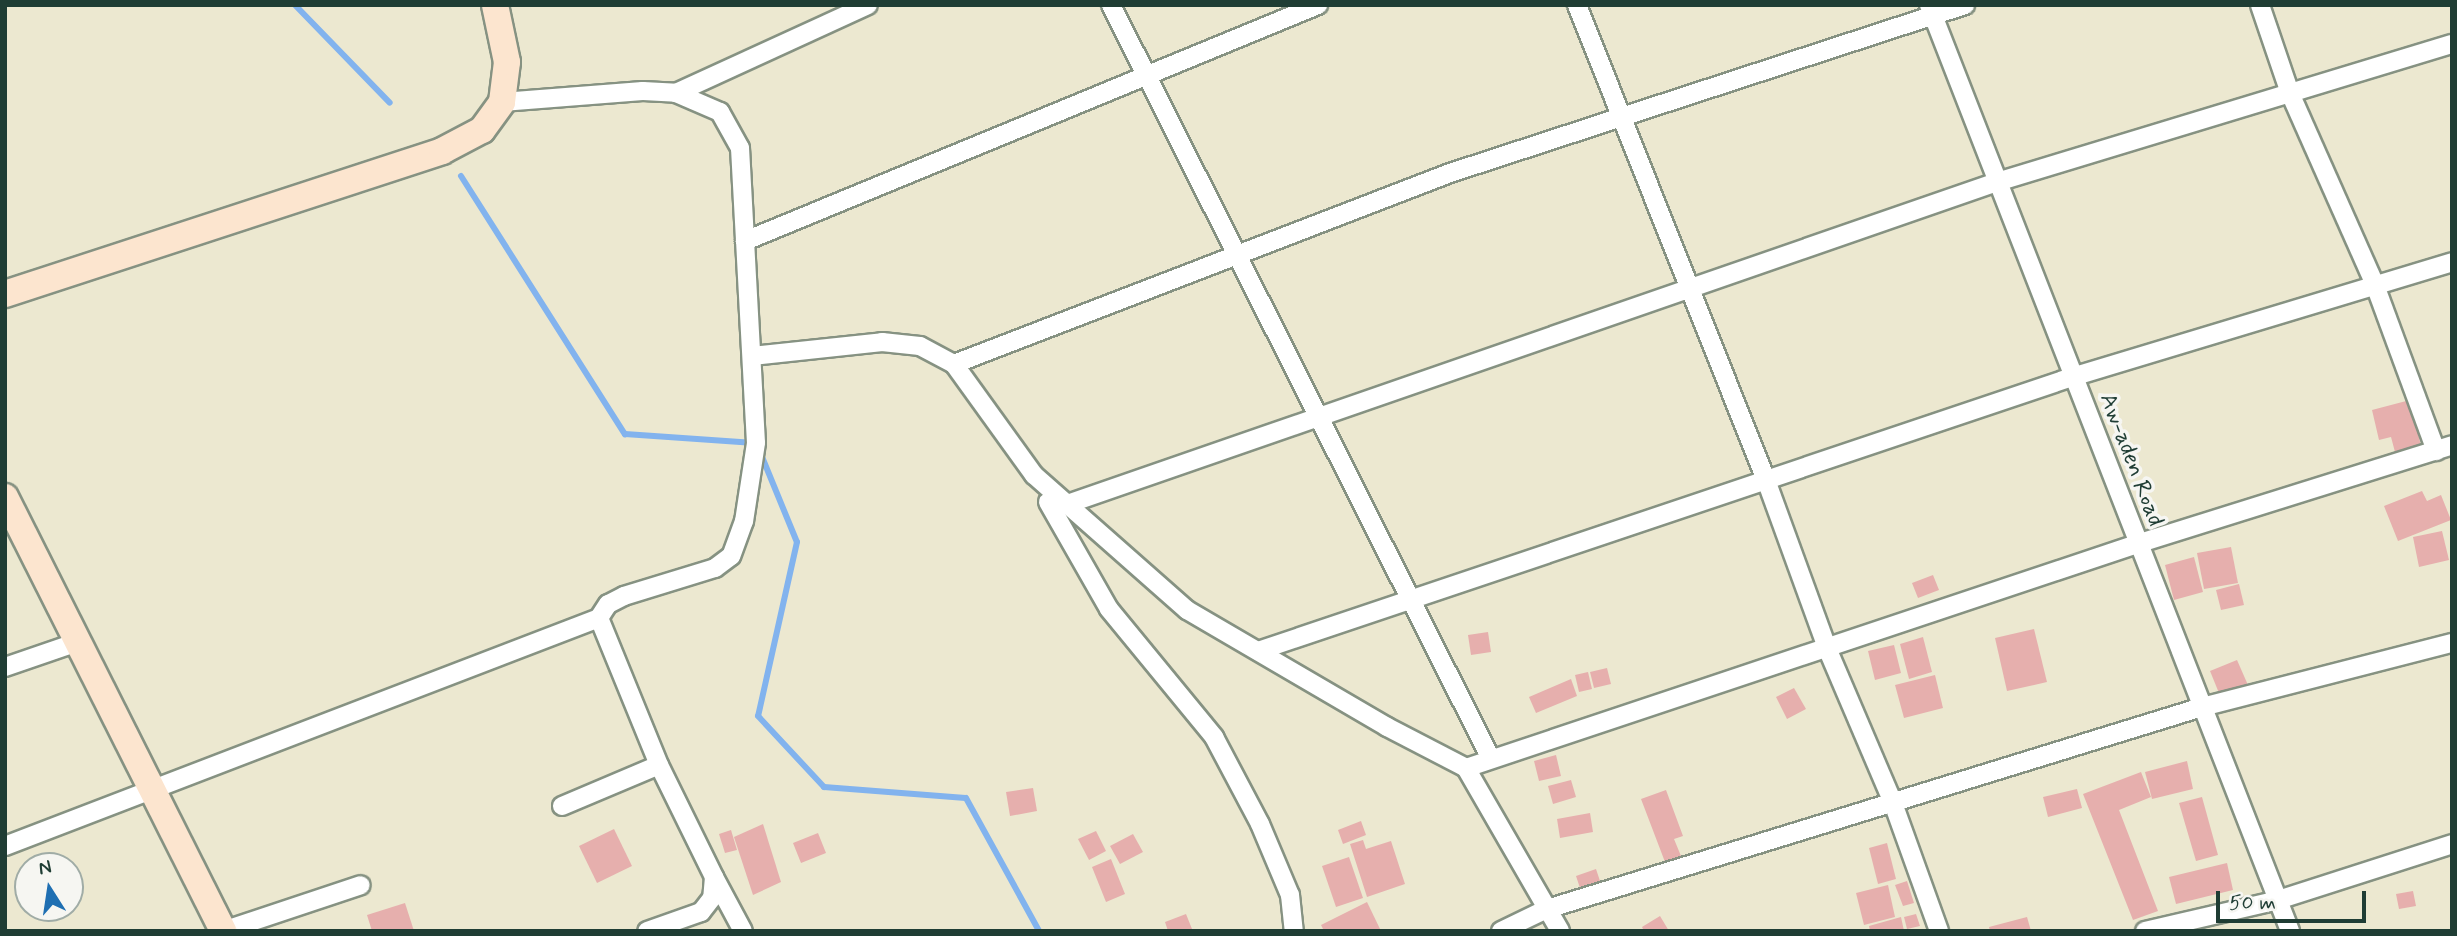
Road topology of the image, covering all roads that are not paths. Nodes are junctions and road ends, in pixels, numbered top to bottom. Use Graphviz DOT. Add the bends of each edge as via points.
graph roads {
  1 [pos="495,5"];
  2 [pos="868,5"];
  3 [pos="1111,5"];
  4 [pos="1318,5"];
  5 [pos="1577,5"];
  6 [pos="1965,5"];
  7 [pos="2260,5"];
  8 [pos="1931,10"];
  9 [pos="2452,44"];
  10 [pos="1146,76"];
  11 [pos="676,93"];
  12 [pos="2290,93"];
  13 [pos="502,102"];
  14 [pos="1622,117"];
  15 [pos="1997,181"];
  16 [pos="745,240"];
  17 [pos="1236,256"];
  18 [pos="2452,262"];
  19 [pos="2375,285"];
  20 [pos="1687,289"];
  21 [pos="5,294"];
  22 [pos="751,356"];
  23 [pos="954,364"];
  24 [pos="2072,377"];
  25 [pos="1321,416"];
  26 [pos="2444,448"];
  27 [pos="1766,480"];
  28 [pos="5,497"];
  29 [pos="1060,507"];
  30 [pos="2137,544"];
  31 [pos="1411,599"];
  32 [pos="599,618"];
  33 [pos="78,642"];
  34 [pos="2452,643"];
  35 [pos="1827,648"];
  36 [pos="1258,651"];
  37 [pos="5,667"];
  38 [pos="2202,708"];
  39 [pos="1491,759"];
  40 [pos="659,765"];
  41 [pos="1466,768"];
  42 [pos="151,789"];
  43 [pos="1894,803"];
  44 [pos="562,806"];
  45 [pos="2452,844"];
  46 [pos="5,846"];
  47 [pos="714,877"];
  48 [pos="362,885"];
  49 [pos="2278,900"];
  50 [pos="1547,909"];
  51 [pos="223,931"];
  52 [pos="647,931"];
  53 [pos="743,931"];
  54 [pos="1294,931"];
  55 [pos="1501,931"];
  56 [pos="1560,931"];
  57 [pos="1939,931"];
  58 [pos="2145,931"];
  59 [pos="2290,931"];
  1 -- 13 [label="street" via="507,62"];
  2 -- 11 [label="street"];
  3 -- 10 [label="street"];
  4 -- 10 [label="street"];
  5 -- 14 [label="street"];
  6 -- 8 [label="street"];
  7 -- 12 [label="street"];
  8 -- 14 [label="street"];
  8 -- 15 [label="street, Aw-aden Road"];
  9 -- 12 [label="street"];
  10 -- 16 [label="street"];
  10 -- 17 [label="street"];
  11 -- 13 [label="street"];
  11 -- 16 [label="street" via="720,112 740,148"];
  12 -- 15 [label="street"];
  12 -- 19 [label="street"];
  13 -- 21 [label="street" via="482,130 442,151"];
  14 -- 17 [label="street" via="1450,173"];
  14 -- 20 [label="street"];
  15 -- 20 [label="street"];
  15 -- 24 [label="street, Aw-aden Road"];
  16 -- 22 [label="street"];
  17 -- 23 [label="street"];
  17 -- 25 [label="street"];
  18 -- 19 [label="street"];
  19 -- 24 [label="street"];
  19 -- 26 [label="street"];
  20 -- 25 [label="street"];
  20 -- 27 [label="street"];
  22 -- 23 [label="street" via="881,342 920,346"];
  22 -- 32 [label="street" via="756,443 744,521 731,556 715,568 624,596 608,604"];
  23 -- 29 [label="street"];
  24 -- 27 [label="street"];
  24 -- 30 [label="street, Aw-aden Road"];
  25 -- 29 [label="street"];
  25 -- 31 [label="street"];
  26 -- 30 [label="street"];
  27 -- 31 [label="street"];
  27 -- 35 [label="street"];
  28 -- 33 [label="street"];
  29 -- 36 [label="street" via="1188,610"];
  29 -- 54 [label="street" via="1109,609 1214,737 1260,824 1285,884"];
  30 -- 35 [label="street"];
  30 -- 38 [label="street, Aw-aden Road"];
  31 -- 36 [label="street"];
  31 -- 39 [label="street"];
  32 -- 40 [label="street"];
  32 -- 42 [label="street"];
  33 -- 37 [label="street"];
  33 -- 42 [label="street"];
  34 -- 38 [label="street"];
  35 -- 39 [label="street"];
  35 -- 43 [label="street"];
  36 -- 41 [label="street"];
  38 -- 43 [label="street"];
  38 -- 49 [label="street, Aw-aden Road"];
  39 -- 41 [label="street"];
  40 -- 44 [label="street"];
  40 -- 47 [label="street"];
  41 -- 50 [label="street"];
  42 -- 46 [label="street"];
  42 -- 51 [label="street"];
  43 -- 50 [label="street"];
  43 -- 57 [label="street"];
  45 -- 49 [label="street"];
  47 -- 52 [label="street" via="712,898 701,912"];
  47 -- 53 [label="street"];
  48 -- 51 [label="street"];
  49 -- 58 [label="street"];
  49 -- 59 [label="street, Aw-aden Road"];
  50 -- 55 [label="street"];
  50 -- 56 [label="street"];
}
